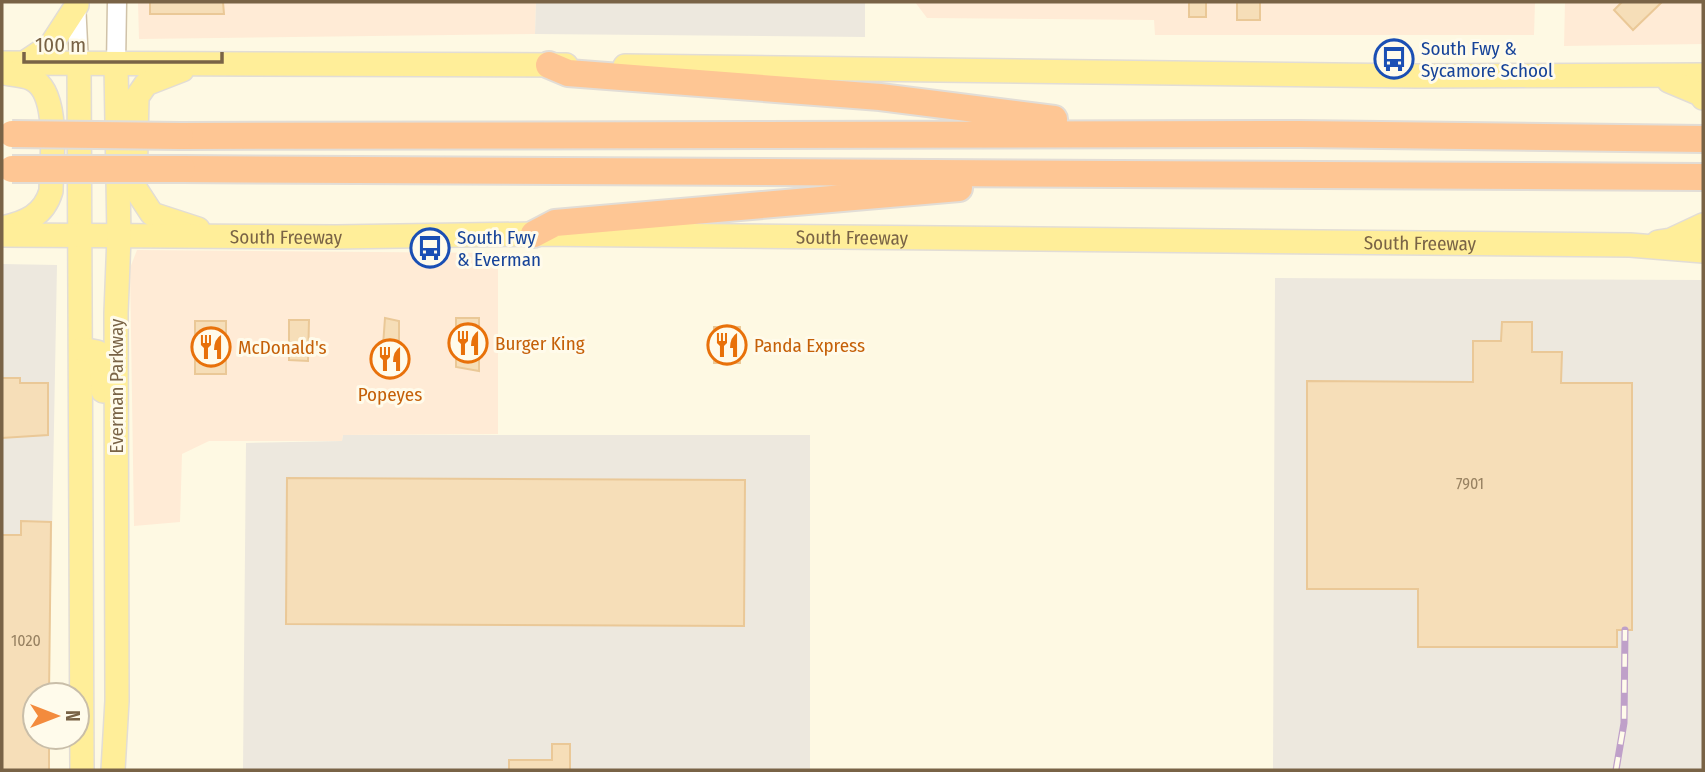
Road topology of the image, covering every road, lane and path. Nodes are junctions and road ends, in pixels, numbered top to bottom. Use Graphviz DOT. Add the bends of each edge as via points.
graph roads {
  1 [pos="117,2"];
  2 [pos="76,3"];
  3 [pos="13,63"];
  4 [pos="79,64"];
  5 [pos="116,65"];
  6 [pos="205,65"];
  7 [pos="549,65"];
  8 [pos="2,72"];
  9 [pos="1703,75"];
  10 [pos="1660,77"];
  11 [pos="1703,98"];
  12 [pos="7,134"];
  13 [pos="1299,134"];
  14 [pos="1703,139"];
  15 [pos="7,169"];
  16 [pos="1153,173"];
  17 [pos="1703,177"];
  18 [pos="1703,225"];
  19 [pos="2,228"];
  20 [pos="534,234"];
  21 [pos="2,235"];
  22 [pos="81,237"];
  23 [pos="119,237"];
  24 [pos="230,237"];
  25 [pos="1630,245"];
  26 [pos="1703,251"];
  27 [pos="81,349"];
  28 [pos="117,430"];
  29 [pos="81,512"];
  30 [pos="117,512"];
  31 [pos="82,770"];
  32 [pos="113,770"];
  1 -- 5 [label="street, Everman Parkway"];
  2 -- 3 [label="main road" via="51,45"];
  2 -- 4 [label="street, Everman Parkway"];
  3 -- 4 [label="main road"];
  4 -- 5 [label="main road"];
  4 -- 22 [label="main road, Everman Parkway"];
  5 -- 6 [label="main road"];
  5 -- 23 [label="main road, Everman Parkway"];
  6 -- 7 [label="main road"];
  6 -- 24 [label="main road" via="164,75 146,84 137,97 135,188 152,214"];
  7 -- 10 [label="main road"];
  7 -- 13 [label="highway" via="568,73 880,97 1047,119 1271,124"];
  8 -- 19 [label="main road" via="33,79 46,91 51,106 51,191 38,216"];
  9 -- 10 [label="main road"];
  10 -- 11 [label="main road"];
  12 -- 13 [label="highway, bridge"];
  13 -- 14 [label="highway"];
  15 -- 16 [label="highway, bridge"];
  16 -- 17 [label="highway"];
  16 -- 20 [label="highway" via="1111,184 948,189 555,223"];
  18 -- 25 [label="main road" via="1671,240"];
  20 -- 24 [label="main road, South Freeway"];
  20 -- 25 [label="main road, South Freeway"];
  21 -- 22 [label="main road, South Freeway"];
  22 -- 23 [label="main road, South Freeway"];
  22 -- 27 [label="main road, Everman Parkway"];
  23 -- 24 [label="main road, South Freeway"];
  23 -- 28 [label="main road, Everman Parkway"];
  25 -- 26 [label="main road, South Freeway"];
  27 -- 28 [label="main road" via="97,352 107,411"];
  27 -- 29 [label="main road, Everman Parkway"];
  28 -- 30 [label="main road, Everman Parkway"];
  29 -- 30 [label="main road"];
  29 -- 31 [label="main road, Everman Parkway"];
  30 -- 32 [label="main road, Everman Parkway"];
}
